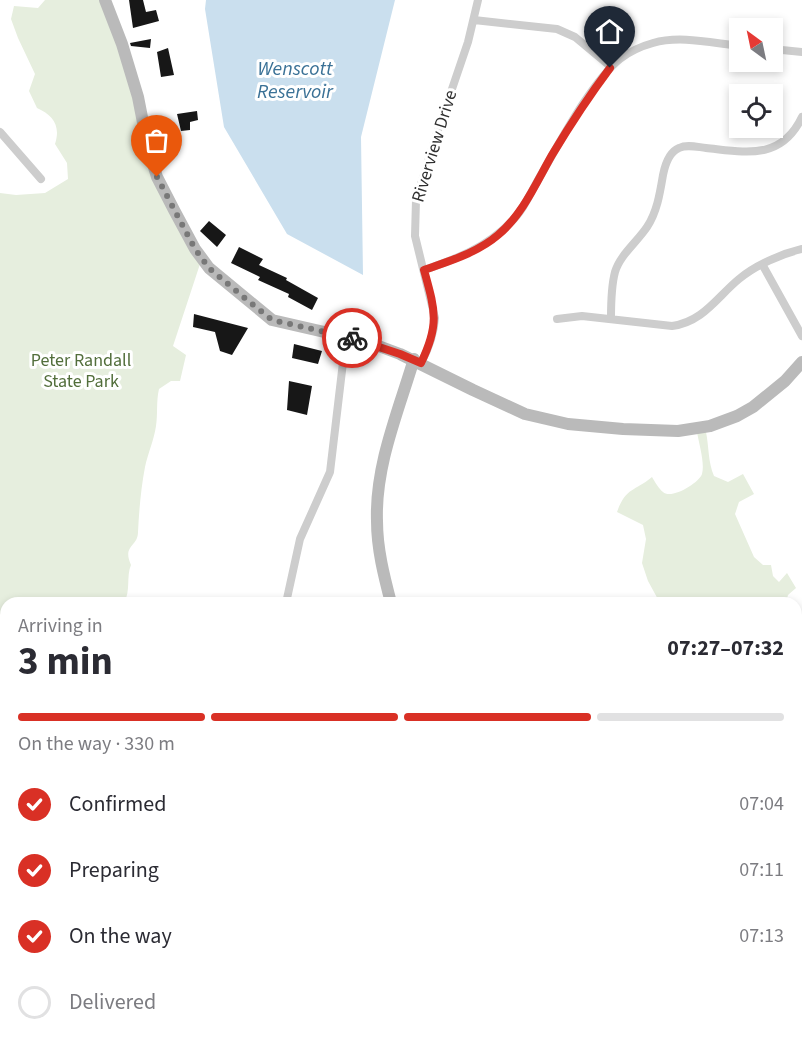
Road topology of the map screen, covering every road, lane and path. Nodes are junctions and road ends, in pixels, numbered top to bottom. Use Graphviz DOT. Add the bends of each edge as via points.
graph roads {
  1 [pos="105,0"];
  2 [pos="478,0"];
  3 [pos="474,20"];
  4 [pos="729,45"];
  5 [pos="783,50"];
  6 [pos="802,52"];
  7 [pos="610,68"];
  8 [pos="802,117"];
  9 [pos="0,132"];
  10 [pos="41,179"];
  11 [pos="802,249"];
  12 [pos="762,264"];
  13 [pos="424,270"];
  14 [pos="610,318"];
  15 [pos="557,319"];
  16 [pos="802,336"];
  17 [pos="346,337"];
  18 [pos="417,361"];
  19 [pos="802,362"];
  20 [pos="287,597"];
  21 [pos="390,597"];
  1 -- 17 [label="street" via="138,97 157,177 195,249 209,268 272,320"];
  2 -- 3 [label="street, Riverview Drive"];
  3 -- 7 [label="street" via="557,29 575,37"];
  3 -- 13 [label="street, Riverview Drive" via="416,200 415,236"];
  4 -- 7 [label="street" via="670,40 652,43 621,57"];
  5 -- 6 [label="street"];
  7 -- 13 [label="street" via="513,220 480,248"];
  8 -- 14 [label="street" via="790,135 755,153 689,146 674,151 665,166 648,225 615,271"];
  9 -- 10 [label="street"];
  11 -- 12 [label="street"];
  12 -- 14 [label="street" via="738,279 702,315 682,325"];
  12 -- 16 [label="street"];
  13 -- 18 [label="street, Riverview Drive" via="435,318 432,339"];
  14 -- 15 [label="street"];
  17 -- 18 [label="street"];
  17 -- 20 [label="street" via="330,472 300,539"];
  18 -- 19 [label="street" via="525,414 568,424 659,431 710,426 737,416 785,381"];
  18 -- 21 [label="street" via="394,419 377,497 377,532"];
}
